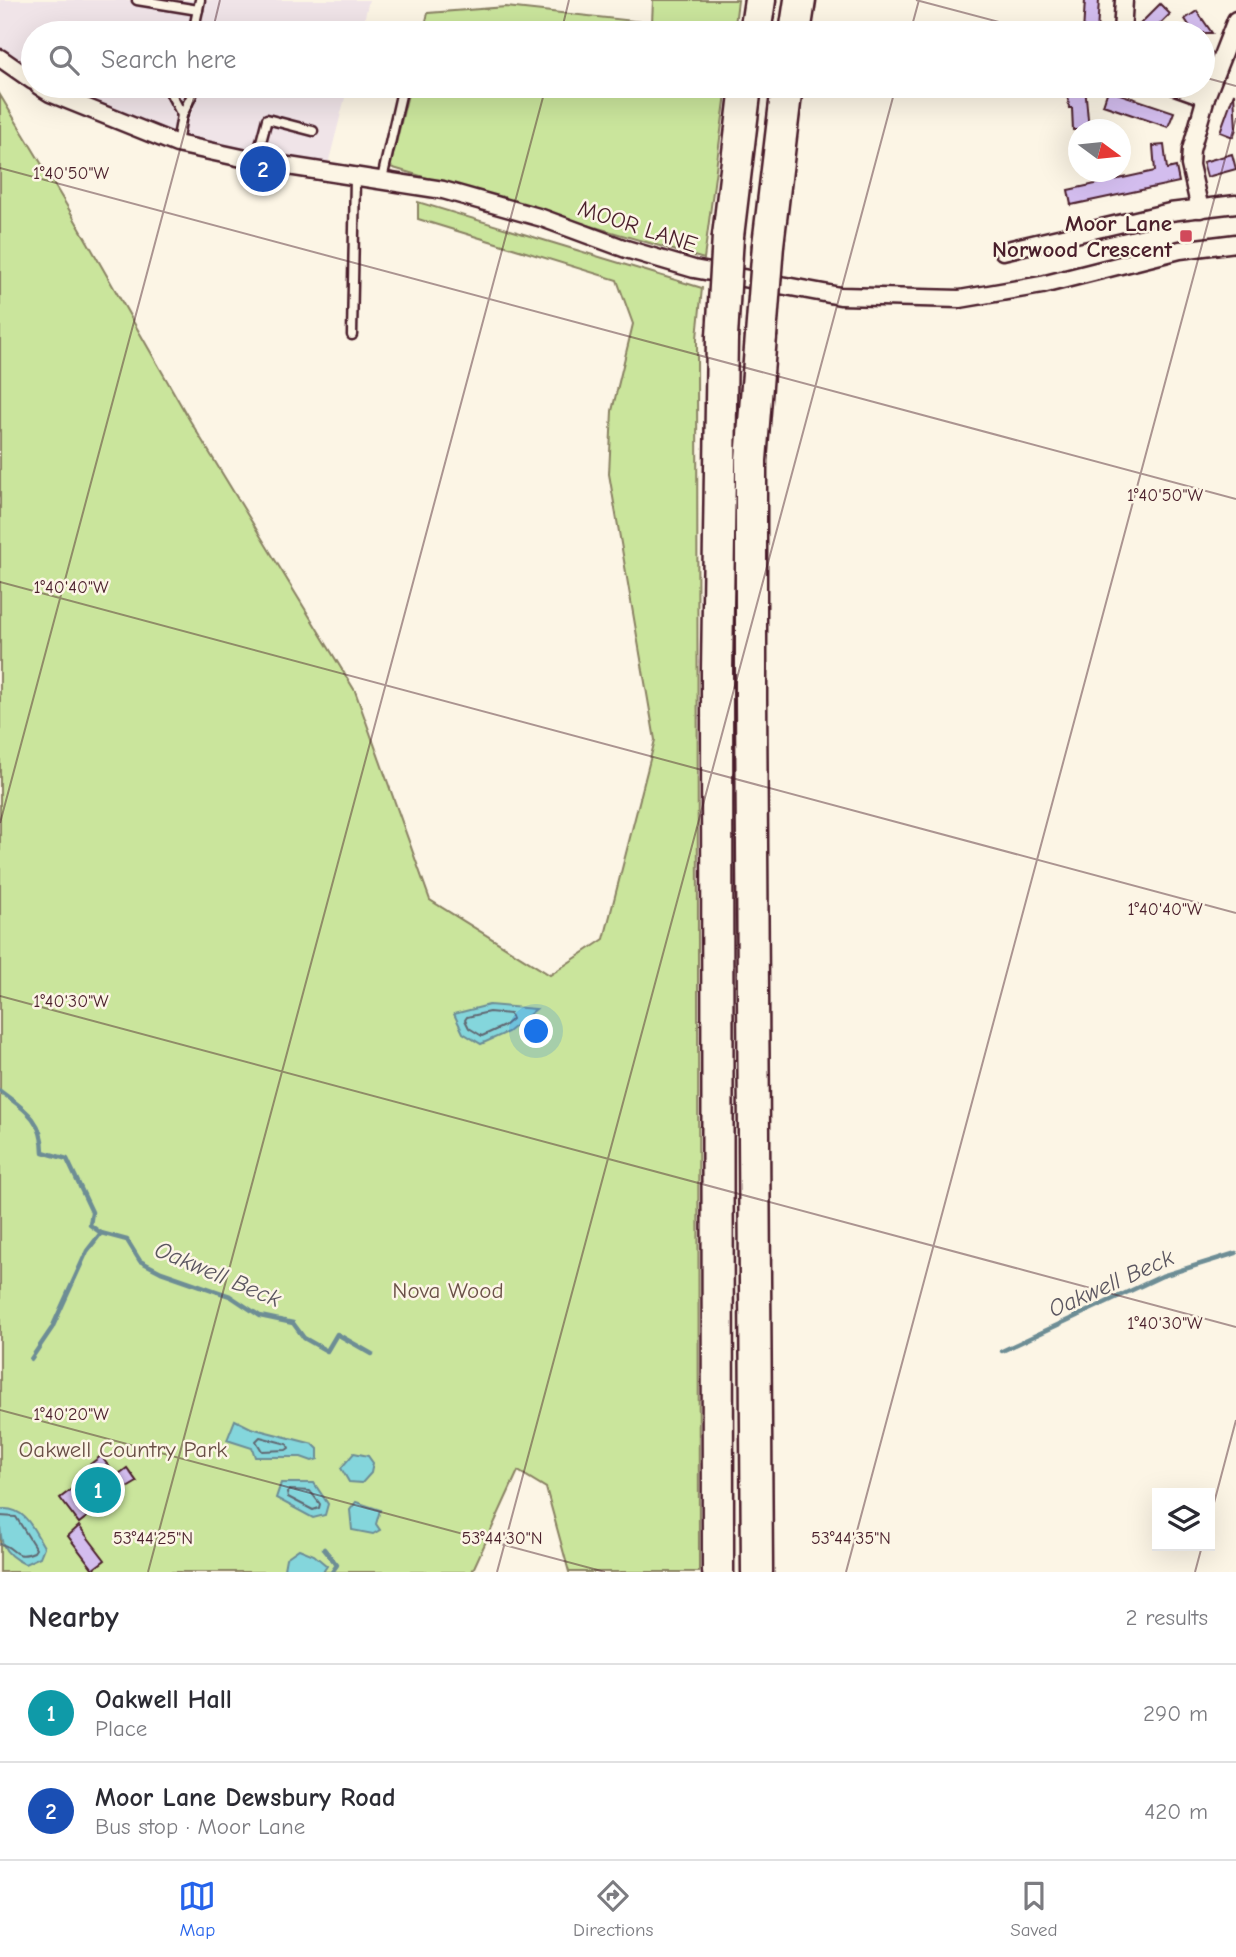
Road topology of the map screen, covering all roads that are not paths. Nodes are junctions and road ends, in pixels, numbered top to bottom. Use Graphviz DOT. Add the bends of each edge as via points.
graph roads {
  1 [pos="137,0"];
  2 [pos="200,0"];
  3 [pos="760,0"];
  4 [pos="800,0"];
  5 [pos="1124,0"];
  6 [pos="198,10"];
  7 [pos="1236,20"];
  8 [pos="196,21"];
  9 [pos="757,21"];
  10 [pos="797,21"];
  11 [pos="1123,21"];
  12 [pos="0,58"];
  13 [pos="21,73"];
  14 [pos="1215,74"];
  15 [pos="62,98"];
  16 [pos="173,98"];
  17 [pos="190,98"];
  18 [pos="400,98"];
  19 [pos="745,98"];
  20 [pos="786,98"];
  21 [pos="1206,98"];
  22 [pos="182,115"];
  23 [pos="313,131"];
  24 [pos="177,144"];
  25 [pos="256,161"];
  26 [pos="355,177"];
  27 [pos="382,179"];
  28 [pos="1236,204"];
  29 [pos="1200,209"];
  30 [pos="1236,243"];
  31 [pos="1003,251"];
  32 [pos="352,335"];
  33 [pos="719,1572"];
  34 [pos="757,1572"];
  1 -- 6 [label="lane"];
  2 -- 6 [label="lane"];
  3 -- 9 [label="highway"];
  4 -- 10 [label="highway"];
  5 -- 11 [label="street"];
  6 -- 8 [label="lane"];
  7 -- 14 [label="street"];
  12 -- 13 [label="street"];
  15 -- 24 [label="street, MOOR LANE"];
  16 -- 22 [label="lane"];
  17 -- 22 [label="lane"];
  18 -- 27 [label="lane"];
  19 -- 33 [label="highway, bridge" via="728,236 722,337 717,671"];
  20 -- 34 [label="highway, bridge" via="768,245 751,487"];
  21 -- 29 [label="street" via="1190,165"];
  22 -- 24 [label="lane"];
  23 -- 25 [label="lane" via="267,119"];
  24 -- 25 [label="street, MOOR LANE"];
  25 -- 26 [label="street, MOOR LANE"];
  26 -- 27 [label="street, MOOR LANE"];
  26 -- 32 [label="lane"];
  27 -- 30 [label="street, MOOR LANE" via="443,190 542,218 694,270 839,296 960,299 1042,285 1180,250"];
  28 -- 29 [label="street"];
  29 -- 31 [label="street"];
}
